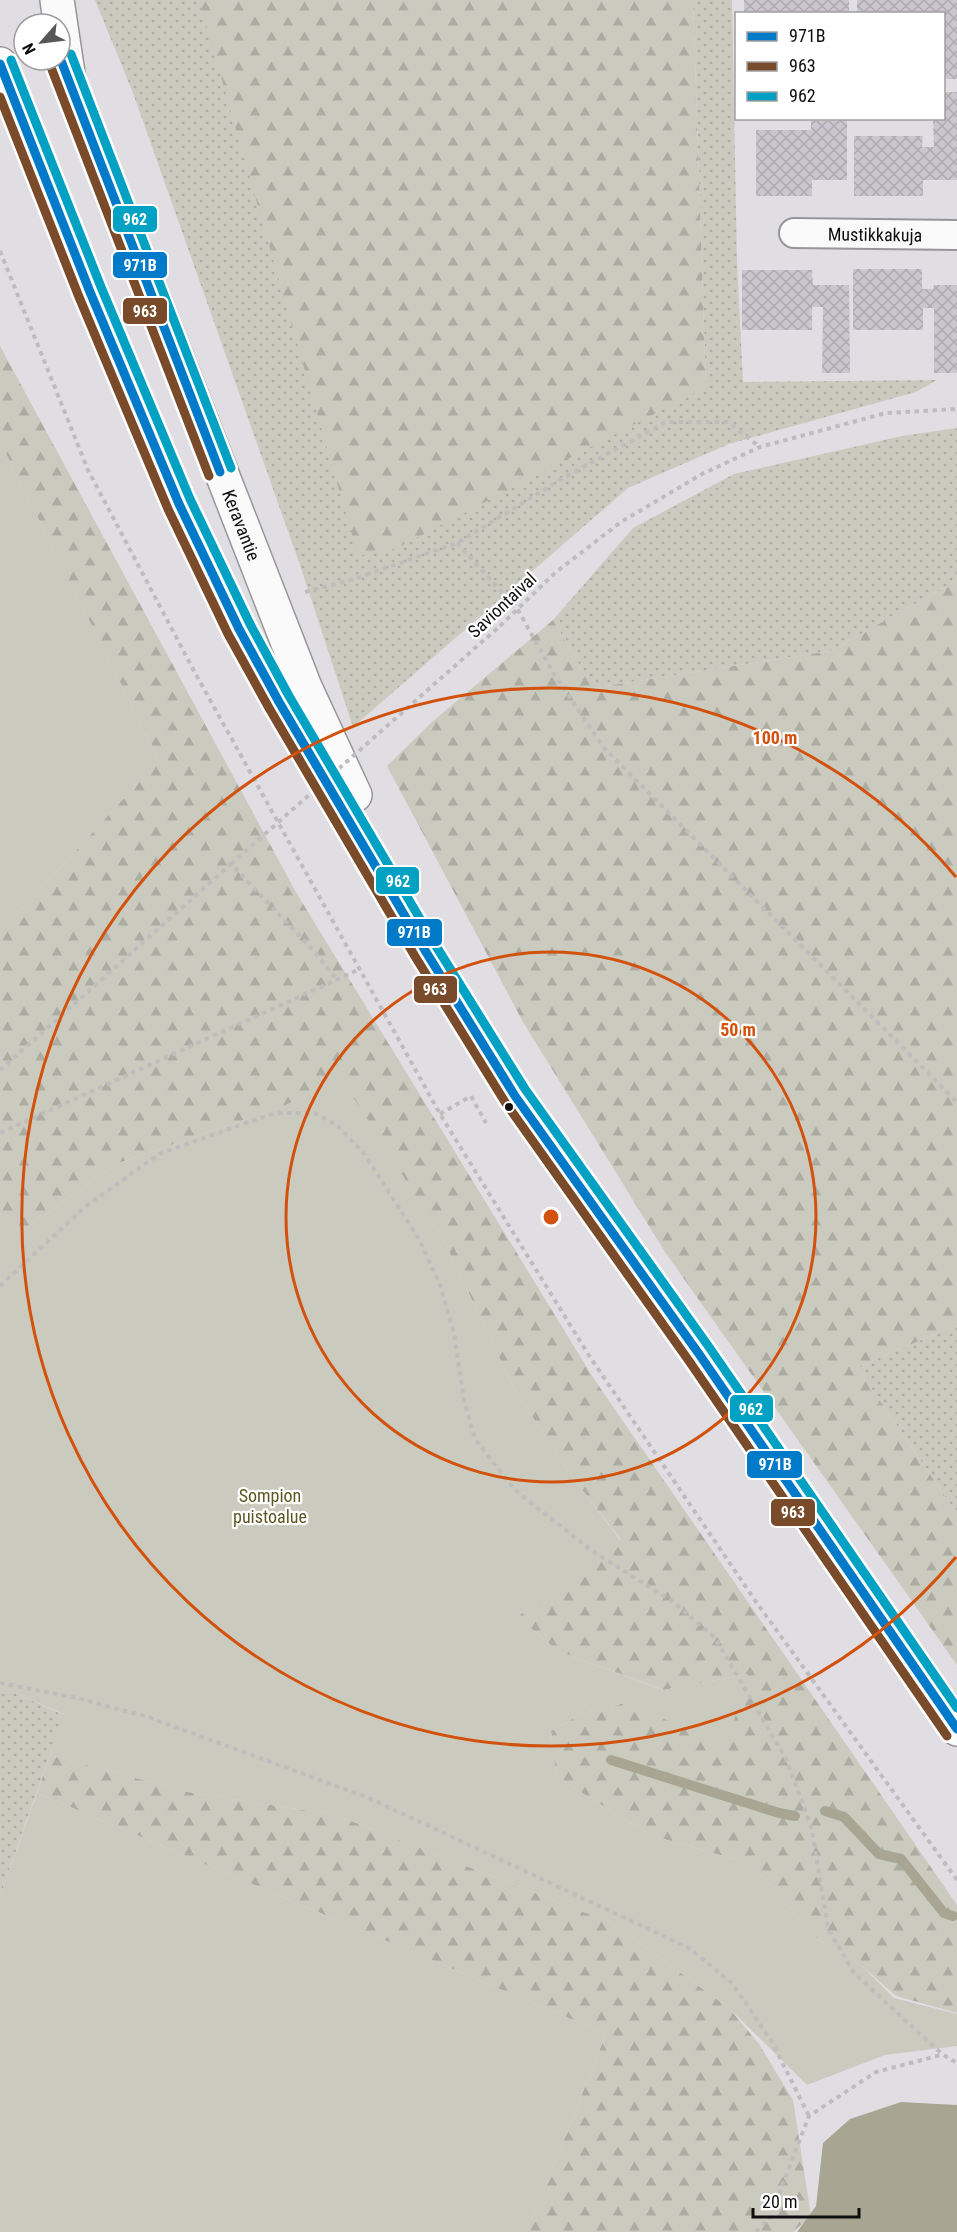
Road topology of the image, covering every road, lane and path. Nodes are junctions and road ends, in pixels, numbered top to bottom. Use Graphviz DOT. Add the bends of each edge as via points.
graph roads {
  1 [pos="0,64"];
  2 [pos="65,72"];
  3 [pos="794,232"];
  4 [pos="957,235"];
  5 [pos="0,250"];
  6 [pos="6,267"];
  7 [pos="0,272"];
  8 [pos="957,408"];
  9 [pos="760,447"];
  10 [pos="457,543"];
  11 [pos="300,593"];
  12 [pos="518,610"];
  13 [pos="231,864"];
  14 [pos="426,952"];
  15 [pos="360,969"];
  16 [pos="336,980"];
  17 [pos="0,1070"];
  18 [pos="957,1102"];
  19 [pos="440,1114"];
  20 [pos="486,1123"];
  21 [pos="0,1133"];
  22 [pos="0,1286"];
  23 [pos="0,1683"];
  24 [pos="957,1729"];
  25 [pos="957,1880"];
  26 [pos="942,2055"];
  27 [pos="957,2063"];
  28 [pos="809,2116"];
  29 [pos="756,2232"];
  1 -- 14 [label="main road, Keravantie" via="179,504 279,702"];
  2 -- 14 [label="main road, Keravantie" via="305,687"];
  3 -- 4 [label="street, Mustikkakuja"];
  5 -- 6 [label="path"];
  6 -- 7 [label="path"];
  6 -- 15 [label="path" via="88,470 194,671"];
  8 -- 9 [label="path, Saviontaival" via="886,413"];
  9 -- 10 [label="path" via="728,422 666,422"];
  9 -- 12 [label="path, Saviontaival" via="702,474 621,522 556,572"];
  10 -- 11 [label="path" via="351,580"];
  10 -- 12 [label="path"];
  12 -- 13 [label="path, Saviontaival, bridge"];
  12 -- 18 [label="path" via="554,674 604,748"];
  13 -- 16 [label="path" via="313,950"];
  13 -- 17 [label="path, Saviontaival"];
  14 -- 24 [label="main road, Keravantie" via="515,1096 699,1354"];
  15 -- 16 [label="path"];
  15 -- 19 [label="path"];
  16 -- 21 [label="path"];
  19 -- 20 [label="path" via="471,1096"];
  19 -- 25 [label="path" via="602,1374 754,1599"];
  22 -- 26 [label="path" via="86,1206 161,1153 275,1113 314,1113 337,1125 365,1155 395,1201 439,1282 454,1333 464,1401 475,1439 515,1490 592,1551 672,1601 715,1638 786,1759 810,1822 828,1929 854,1973"];
  23 -- 28 [label="path" via="148,1717 369,1798 689,1948 732,1983 772,2042"];
  26 -- 27 [label="path"];
  26 -- 28 [label="path" via="876,2072"];
  28 -- 29 [label="path" via="770,2217"];
}
